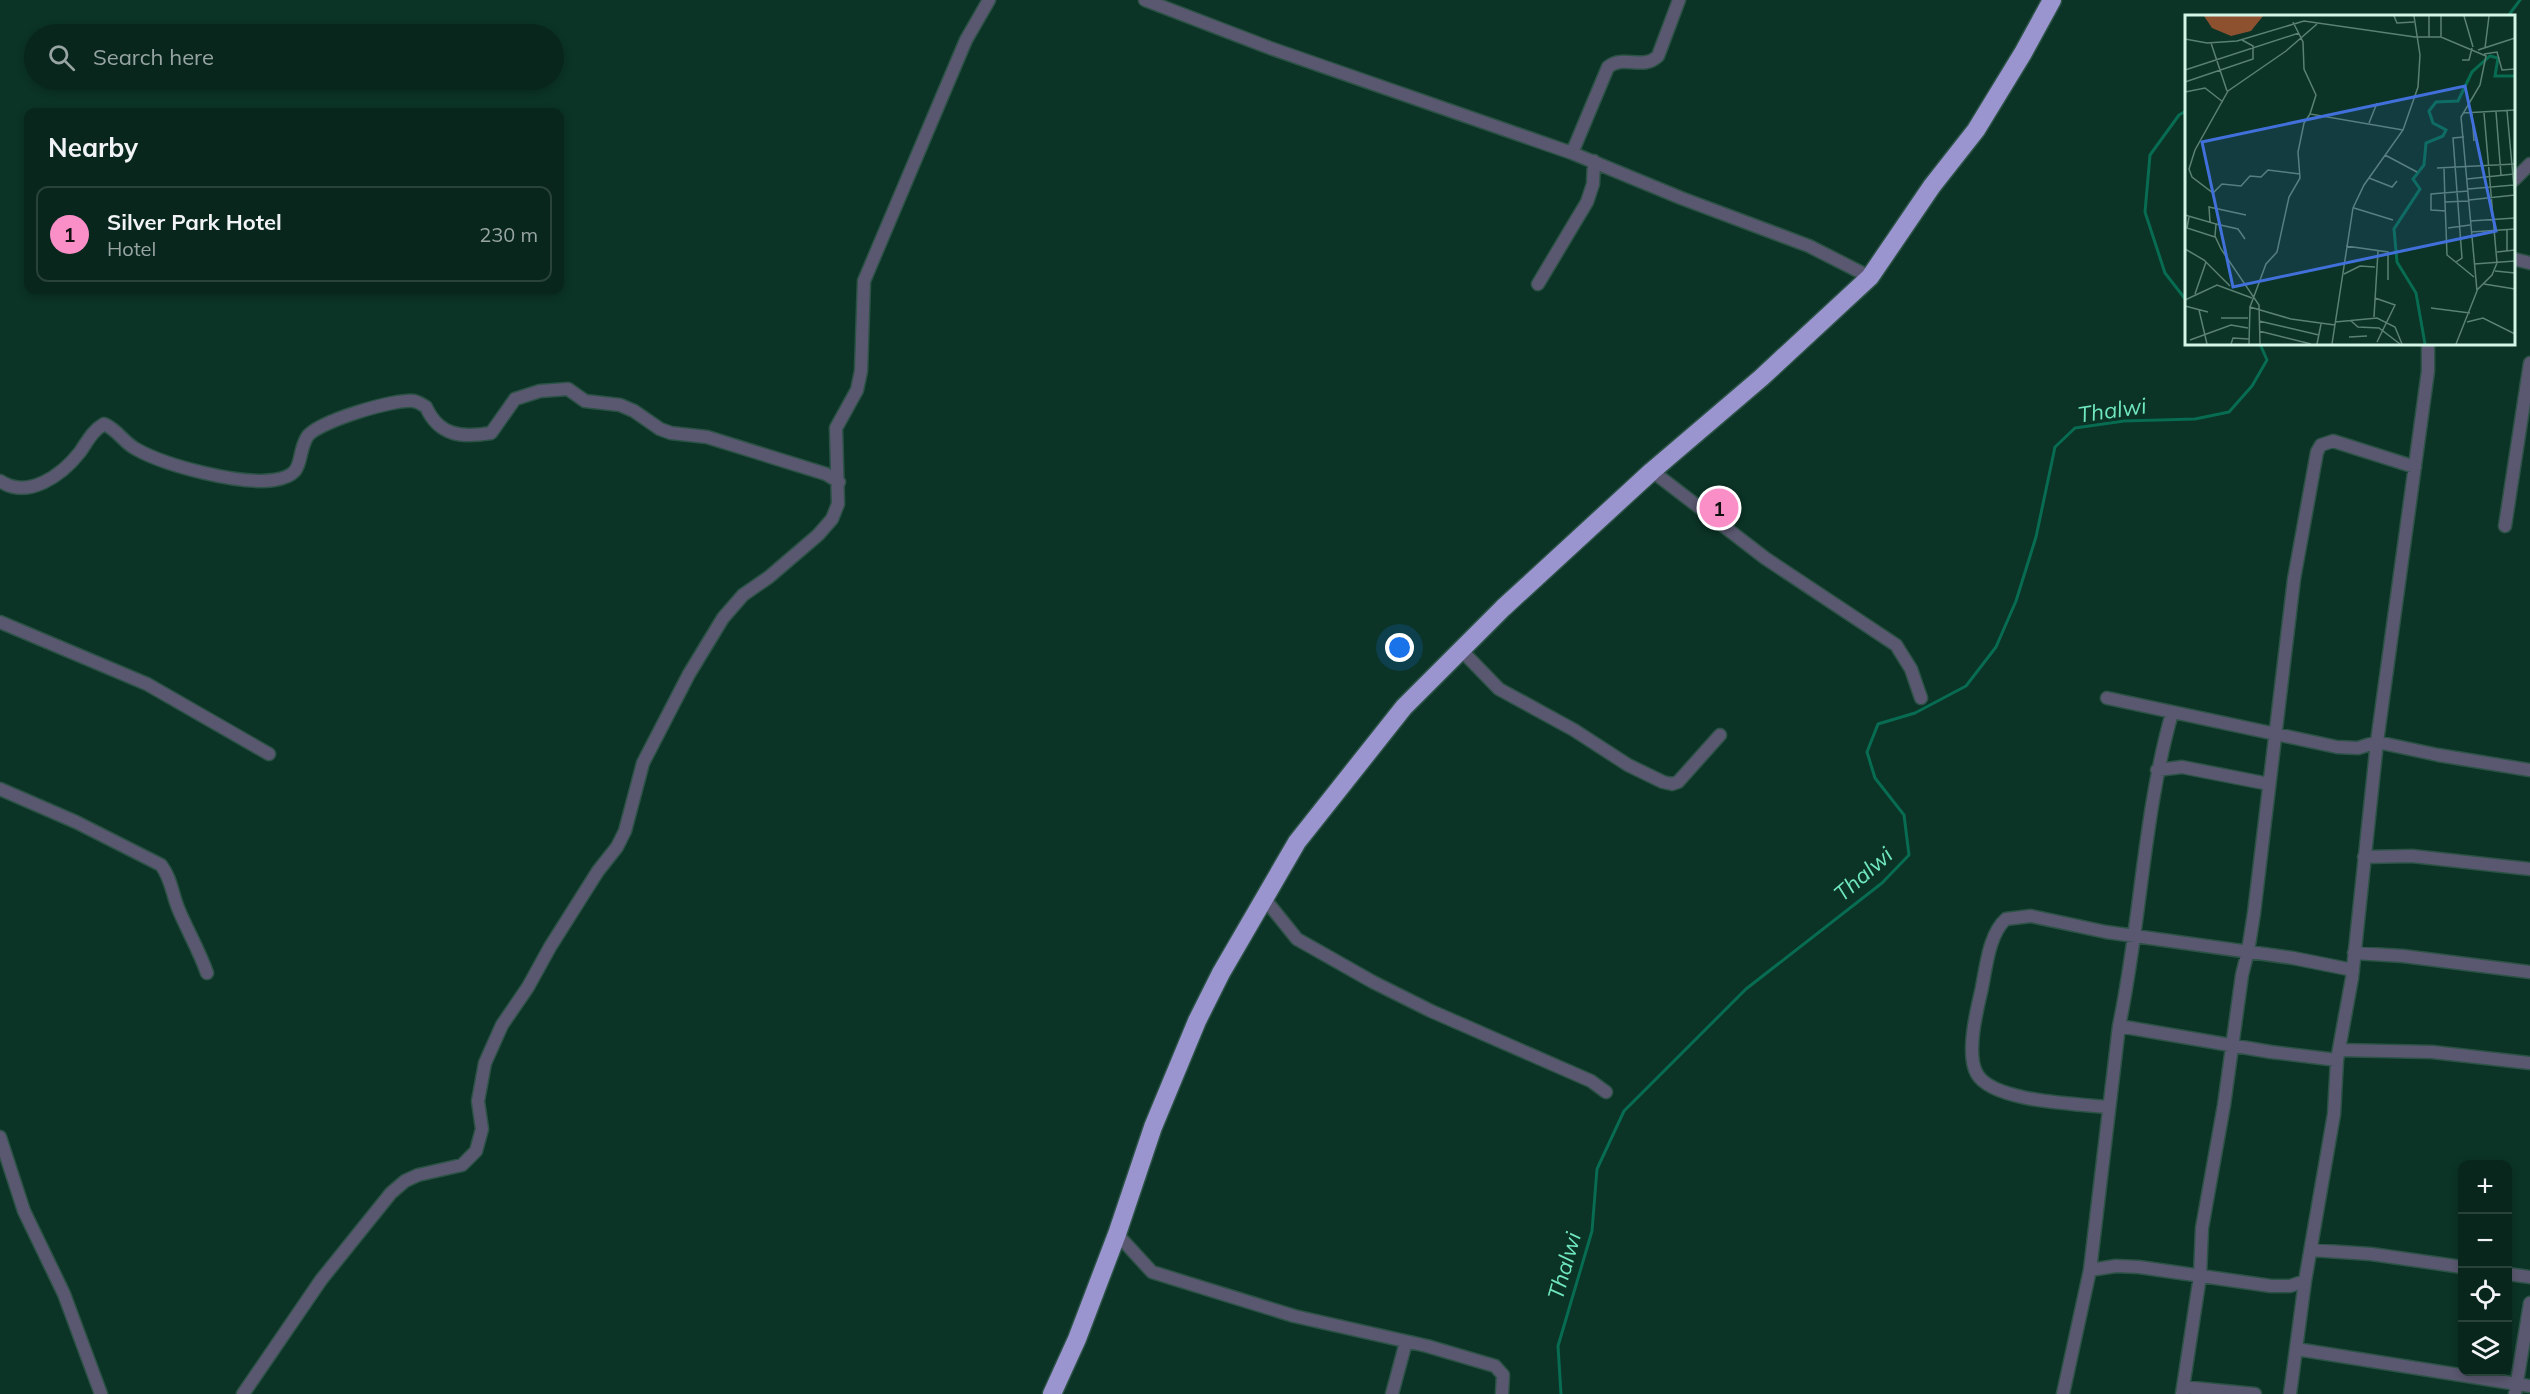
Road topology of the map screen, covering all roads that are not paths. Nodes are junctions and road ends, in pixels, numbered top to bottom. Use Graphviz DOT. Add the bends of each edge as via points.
graph roads {
  1 [pos="989,0"];
  2 [pos="1145,0"];
  3 [pos="1678,0"];
  4 [pos="2052,0"];
  5 [pos="1572,153"];
  6 [pos="1594,161"];
  7 [pos="2530,164"];
  8 [pos="2515,179"];
  9 [pos="2515,259"];
  10 [pos="2530,263"];
  11 [pos="1870,277"];
  12 [pos="1538,284"];
  13 [pos="2428,345"];
  14 [pos="2530,363"];
  15 [pos="2415,467"];
  16 [pos="1652,471"];
  17 [pos="0,481"];
  18 [pos="839,482"];
  19 [pos="2505,526"];
  20 [pos="0,622"];
  21 [pos="1462,651"];
  22 [pos="1921,698"];
  23 [pos="2108,699"];
  24 [pos="2172,713"];
  25 [pos="2276,733"];
  26 [pos="1720,735"];
  27 [pos="2377,742"];
  28 [pos="269,753"];
  29 [pos="2157,770"];
  30 [pos="2530,770"];
  31 [pos="2269,784"];
  32 [pos="0,789"];
  33 [pos="2364,857"];
  34 [pos="2530,869"];
  35 [pos="1264,898"];
  36 [pos="2135,936"];
  37 [pos="2248,951"];
  38 [pos="2354,953"];
  39 [pos="2353,970"];
  40 [pos="2530,972"];
  41 [pos="207,973"];
  42 [pos="2119,1026"];
  43 [pos="2233,1045"];
  44 [pos="2338,1055"];
  45 [pos="2530,1063"];
  46 [pos="1606,1092"];
  47 [pos="2108,1107"];
  48 [pos="0,1137"];
  49 [pos="1117,1234"];
  50 [pos="2311,1250"];
  51 [pos="2458,1267"];
  52 [pos="2090,1270"];
  53 [pos="2512,1275"];
  54 [pos="2200,1276"];
  55 [pos="2530,1277"];
  56 [pos="2306,1281"];
  57 [pos="2530,1303"];
  58 [pos="1406,1342"];
  59 [pos="2296,1349"];
  60 [pos="2530,1386"];
  61 [pos="2516,1389"];
  62 [pos="2183,1390"];
  63 [pos="101,1394"];
  64 [pos="243,1394"];
  65 [pos="1052,1394"];
  66 [pos="1392,1394"];
  67 [pos="1502,1394"];
  68 [pos="2063,1394"];
  69 [pos="2255,1394"];
  70 [pos="2290,1394"];
  1 -- 18 [label="street" via="966,40 864,281 861,371 857,390 836,428"];
  2 -- 5 [label="street" via="1270,48"];
  3 -- 5 [label="street" via="1653,61 1622,61 1608,67"];
  4 -- 11 [label="highway" via="1976,130"];
  5 -- 6 [label="street"];
  6 -- 11 [label="street" via="1809,246"];
  6 -- 12 [label="street" via="1587,202"];
  7 -- 8 [label="street"];
  9 -- 10 [label="street"];
  11 -- 16 [label="highway"];
  13 -- 15 [label="street"];
  14 -- 19 [label="street"];
  15 -- 25 [label="street" via="2333,441 2321,445 2317,452 2294,579"];
  15 -- 27 [label="street"];
  16 -- 21 [label="highway" via="1503,608"];
  16 -- 22 [label="street" via="1765,558 1896,645 1911,669"];
  17 -- 18 [label="street" via="8,486 30,487 52,479 104,424 114,428 137,450 173,464 217,475 271,481 287,477 298,468 307,436 319,427 381,404 414,401 426,407 443,430 478,436 491,433 515,399 540,391 568,389 585,401 620,405 671,433 707,436 826,474"];
  18 -- 64 [label="street" via="838,504 831,519 812,541 743,596 723,618 675,699 643,763 617,847 502,1025 485,1063 478,1101 482,1129 476,1151 462,1165 418,1175 392,1193 321,1280"];
  20 -- 28 [label="street" via="147,684"];
  21 -- 26 [label="street" via="1499,689 1663,782 1678,782"];
  21 -- 35 [label="highway" via="1404,707 1330,798 1297,842"];
  23 -- 24 [label="street"];
  24 -- 25 [label="street"];
  24 -- 29 [label="street"];
  25 -- 27 [label="street" via="2348,749"];
  25 -- 31 [label="street"];
  27 -- 30 [label="street"];
  27 -- 33 [label="street"];
  29 -- 31 [label="street" via="2182,767"];
  29 -- 36 [label="street"];
  31 -- 37 [label="street"];
  32 -- 41 [label="street" via="161,865 169,876 173,895"];
  33 -- 34 [label="street" via="2412,856"];
  33 -- 38 [label="street"];
  35 -- 46 [label="street" via="1297,939 1431,1011 1591,1081"];
  35 -- 49 [label="highway" via="1197,1021 1154,1126"];
  36 -- 37 [label="street"];
  36 -- 42 [label="street"];
  36 -- 47 [label="street" via="2031,916 2006,919 1993,942 1973,1033 1975,1072 1991,1086 2025,1097"];
  37 -- 39 [label="street"];
  37 -- 43 [label="street"];
  38 -- 39 [label="street"];
  38 -- 40 [label="street"];
  39 -- 44 [label="street"];
  42 -- 43 [label="street"];
  42 -- 47 [label="street"];
  43 -- 44 [label="street"];
  43 -- 54 [label="street" via="2202,1228"];
  44 -- 45 [label="street" via="2432,1052"];
  44 -- 50 [label="street" via="2334,1114"];
  47 -- 52 [label="street"];
  48 -- 63 [label="street" via="24,1211 64,1294"];
  49 -- 58 [label="street" via="1152,1272 1294,1316"];
  49 -- 65 [label="highway"];
  50 -- 51 [label="street" via="2371,1254"];
  50 -- 56 [label="street"];
  52 -- 54 [label="street" via="2116,1266"];
  52 -- 68 [label="street"];
  53 -- 55 [label="street"];
  54 -- 56 [label="street" via="2281,1287"];
  54 -- 62 [label="street"];
  56 -- 59 [label="street"];
  57 -- 61 [label="street"];
  58 -- 66 [label="street"];
  58 -- 67 [label="street" via="1495,1366 1503,1375"];
  59 -- 61 [label="street"];
  59 -- 70 [label="street"];
  60 -- 61 [label="street"];
  62 -- 69 [label="street"];
}
